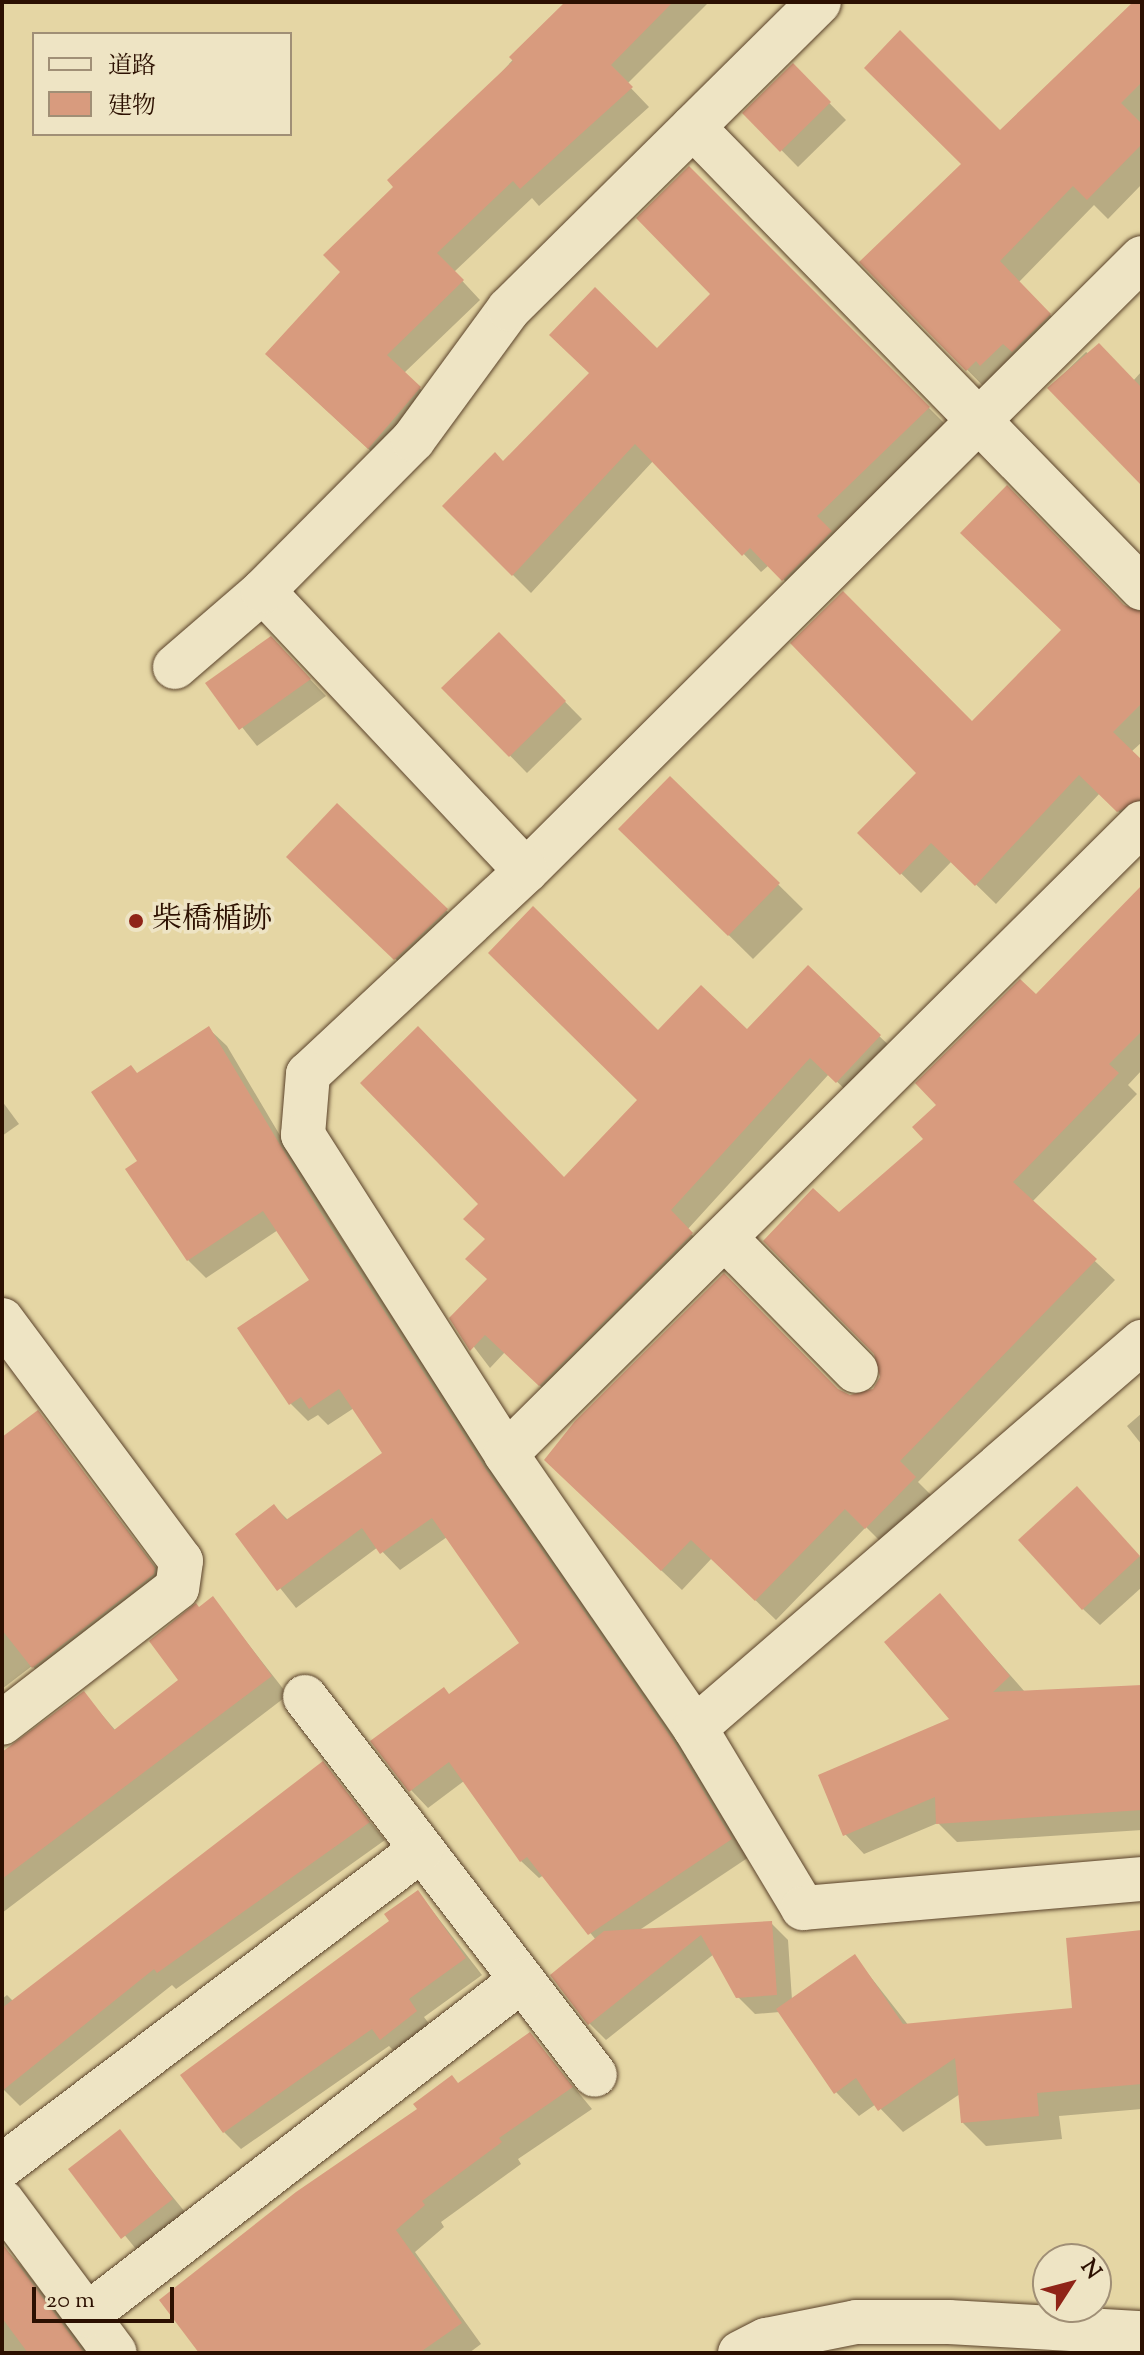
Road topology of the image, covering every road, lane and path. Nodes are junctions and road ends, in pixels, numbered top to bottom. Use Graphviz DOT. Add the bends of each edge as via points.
graph roads {
  1 [pos="819,2"];
  2 [pos="693,127"];
  3 [pos="1142,258"];
  4 [pos="980,418"];
  5 [pos="1142,588"];
  6 [pos="263,591"];
  7 [pos="175,667"];
  8 [pos="1142,823"];
  9 [pos="526,871"];
  10 [pos="726,1239"];
  11 [pos="2,1320"];
  12 [pos="1142,1342"];
  13 [pos="16,1368"];
  14 [pos="856,1371"];
  15 [pos="506,1454"];
  16 [pos="305,1697"];
  17 [pos="2,1723"];
  18 [pos="695,1728"];
  19 [pos="421,1850"];
  20 [pos="1142,1879"];
  21 [pos="522,1980"];
  22 [pos="595,2075"];
  23 [pos="2,2166"];
  24 [pos="2,2201"];
  25 [pos="87,2315"];
  26 [pos="1142,2333"];
  27 [pos="115,2353"];
  28 [pos="740,2353"];
  1 -- 2 [label="street"];
  2 -- 4 [label="street"];
  2 -- 6 [label="street" via="509,309 413,440"];
  3 -- 4 [label="street"];
  4 -- 5 [label="street"];
  4 -- 9 [label="street"];
  6 -- 7 [label="street"];
  6 -- 9 [label="street"];
  8 -- 10 [label="street"];
  9 -- 15 [label="street" via="308,1074 303,1135"];
  10 -- 14 [label="street"];
  10 -- 15 [label="street"];
  11 -- 13 [label="street"];
  12 -- 18 [label="street"];
  13 -- 17 [label="street" via="181,1561 177,1588"];
  15 -- 18 [label="street"];
  16 -- 19 [label="street"];
  18 -- 20 [label="street" via="803,1908"];
  19 -- 21 [label="street"];
  19 -- 23 [label="street"];
  21 -- 22 [label="street"];
  21 -- 25 [label="street"];
  24 -- 25 [label="street"];
  25 -- 27 [label="street"];
  26 -- 28 [label="street" via="856,2322 766,2340"];
}
